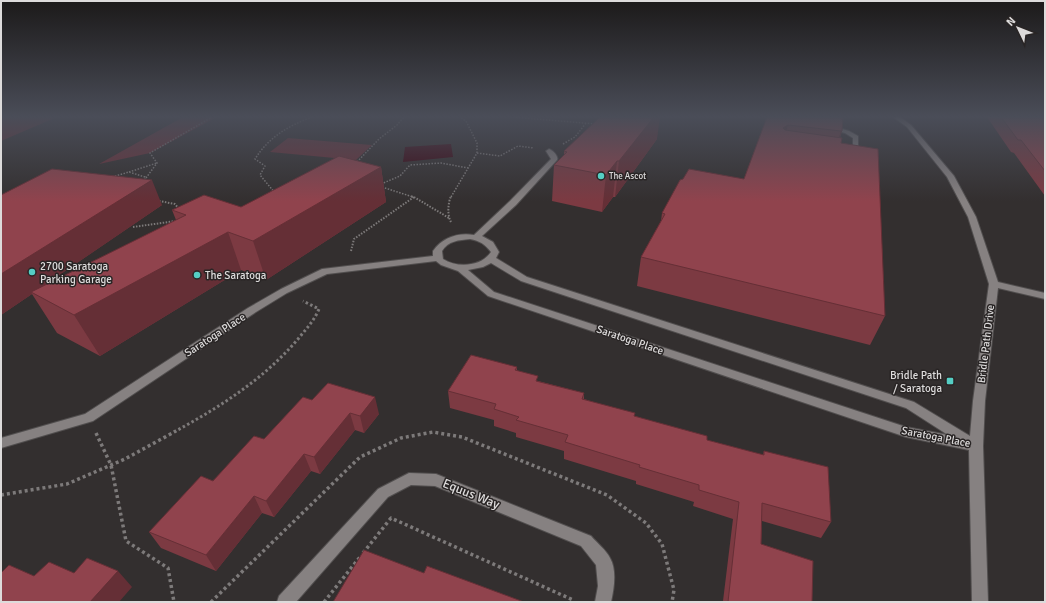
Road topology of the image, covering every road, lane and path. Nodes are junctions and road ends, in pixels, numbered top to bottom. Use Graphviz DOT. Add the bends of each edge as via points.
graph roads {
  1 [pos="164,145"];
  2 [pos="264,145"];
  3 [pos="372,145"];
  4 [pos="476,145"];
  5 [pos="560,145"];
  6 [pos="856,145"];
  7 [pos="924,145"];
  8 [pos="549,151"];
  9 [pos="477,153"];
  10 [pos="840,156"];
  11 [pos="157,163"];
  12 [pos="354,166"];
  13 [pos="468,168"];
  14 [pos="129,172"];
  15 [pos="106,178"];
  16 [pos="145,179"];
  17 [pos="144,183"];
  18 [pos="278,196"];
  19 [pos="414,197"];
  20 [pos="153,199"];
  21 [pos="179,210"];
  22 [pos="449,218"];
  23 [pos="180,221"];
  24 [pos="133,227"];
  25 [pos="476,237"];
  26 [pos="457,238"];
  27 [pos="438,258"];
  28 [pos="492,258"];
  29 [pos="458,267"];
  30 [pos="348,269"];
  31 [pos="994,284"];
  32 [pos="284,291"];
  33 [pos="1045,296"];
  34 [pos="89,418"];
  35 [pos="1,443"];
  36 [pos="976,446"];
  37 [pos="111,465"];
  38 [pos="1,495"];
  39 [pos="174,602"];
  40 [pos="285,602"];
  41 [pos="324,602"];
  42 [pos="573,602"];
  43 [pos="603,602"];
  44 [pos="980,602"];
  1 -- 11 [label="path" via="150,153"];
  2 -- 18 [label="path" via="255,159 265,166 260,175"];
  3 -- 12 [label="path"];
  4 -- 9 [label="path"];
  5 -- 8 [label="path"];
  6 -- 10 [label="street"];
  7 -- 31 [label="street, Bridle Path Drive" via="950,176 972,217"];
  8 -- 9 [label="path" via="518,146 500,156"];
  8 -- 25 [label="street" via="555,159"];
  9 -- 13 [label="path"];
  11 -- 14 [label="path"];
  11 -- 16 [label="path"];
  13 -- 19 [label="path" via="441,163 410,165 400,176 377,186"];
  13 -- 22 [label="path" via="449,200"];
  14 -- 15 [label="path"];
  14 -- 16 [label="path"];
  16 -- 17 [label="path"];
  19 -- 22 [label="path"];
  19 -- 30 [label="path" via="354,239"];
  20 -- 21 [label="path" via="175,204"];
  22 -- 26 [label="path"];
  23 -- 24 [label="path"];
  25 -- 26 [label="street"];
  25 -- 28 [label="street" via="493,245 495,252"];
  26 -- 27 [label="street" via="440,246"];
  27 -- 29 [label="street" via="446,264"];
  27 -- 30 [label="street, Saratoga Place"];
  28 -- 29 [label="street" via="477,266"];
  28 -- 36 [label="street, Saratoga Place" via="524,279 910,405"];
  29 -- 36 [label="street, Saratoga Place" via="491,294 906,432"];
  30 -- 32 [label="street, Saratoga Place" via="325,271"];
  31 -- 33 [label="street"];
  31 -- 36 [label="street, Bridle Path Drive"];
  32 -- 34 [label="street, Saratoga Place"];
  32 -- 37 [label="path" via="319,309 314,320 281,359 246,388 207,414"];
  34 -- 35 [label="street, Saratoga Place"];
  34 -- 37 [label="path"];
  36 -- 44 [label="street, Bridle Path Drive"];
  37 -- 38 [label="path" via="67,484"];
  37 -- 39 [label="path" via="126,541 168,568"];
  40 -- 43 [label="street, Equus Way" via="382,493 409,479 436,480 586,541 604,562 606,586"];
  41 -- 42 [label="path" via="391,518"];
}
